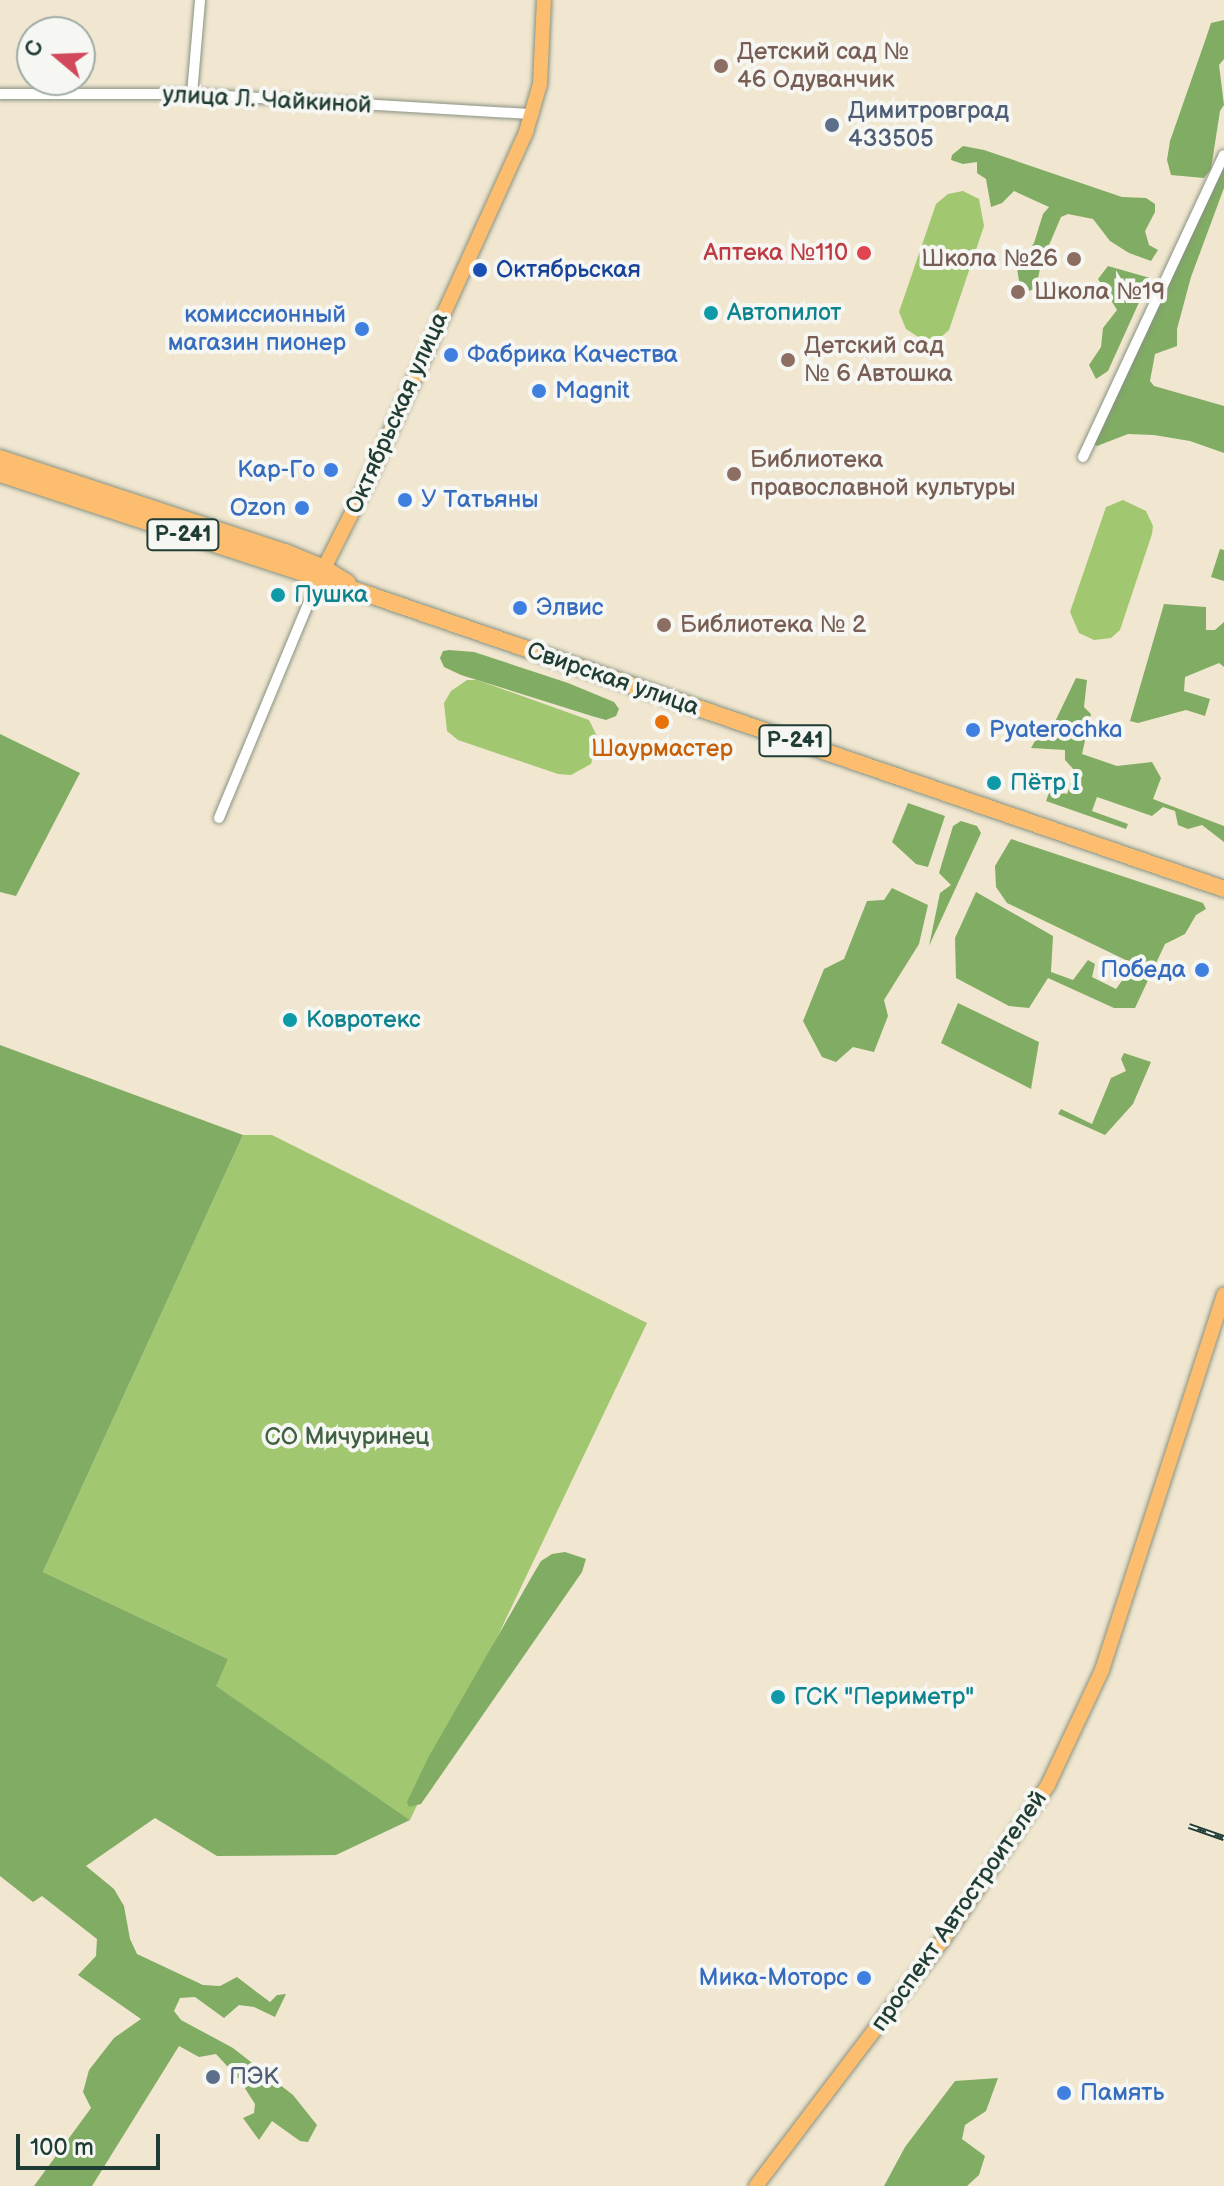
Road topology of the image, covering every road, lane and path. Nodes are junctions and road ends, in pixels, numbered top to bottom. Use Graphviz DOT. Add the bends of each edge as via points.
graph roads {
  1 [pos="200,0"];
  2 [pos="544,0"];
  3 [pos="0,94"];
  4 [pos="192,94"];
  5 [pos="533,114"];
  6 [pos="1224,155"];
  7 [pos="1083,457"];
  8 [pos="0,458"];
  9 [pos="0,474"];
  10 [pos="321,574"];
  11 [pos="219,818"];
  12 [pos="1224,889"];
  13 [pos="1224,1294"];
  14 [pos="756,2186"];
  1 -- 4 [label="street"];
  2 -- 5 [label="main road, Октябрьская улица" via="540,84"];
  3 -- 4 [label="street, улица Л. Чайкиной"];
  4 -- 5 [label="street, улица Л. Чайкиной"];
  5 -- 10 [label="main road, Октябрьская улица"];
  6 -- 7 [label="street"];
  8 -- 10 [label="highway, Р-241" via="285,552"];
  9 -- 10 [label="highway, Свирская улица / Р-241"];
  10 -- 11 [label="street, Октябрьская улица"];
  10 -- 12 [label="highway, Свирская улица / Р-241"];
  13 -- 14 [label="main road, проспект Автостроителей" via="1102,1670 1048,1785 952,1927"];
}
